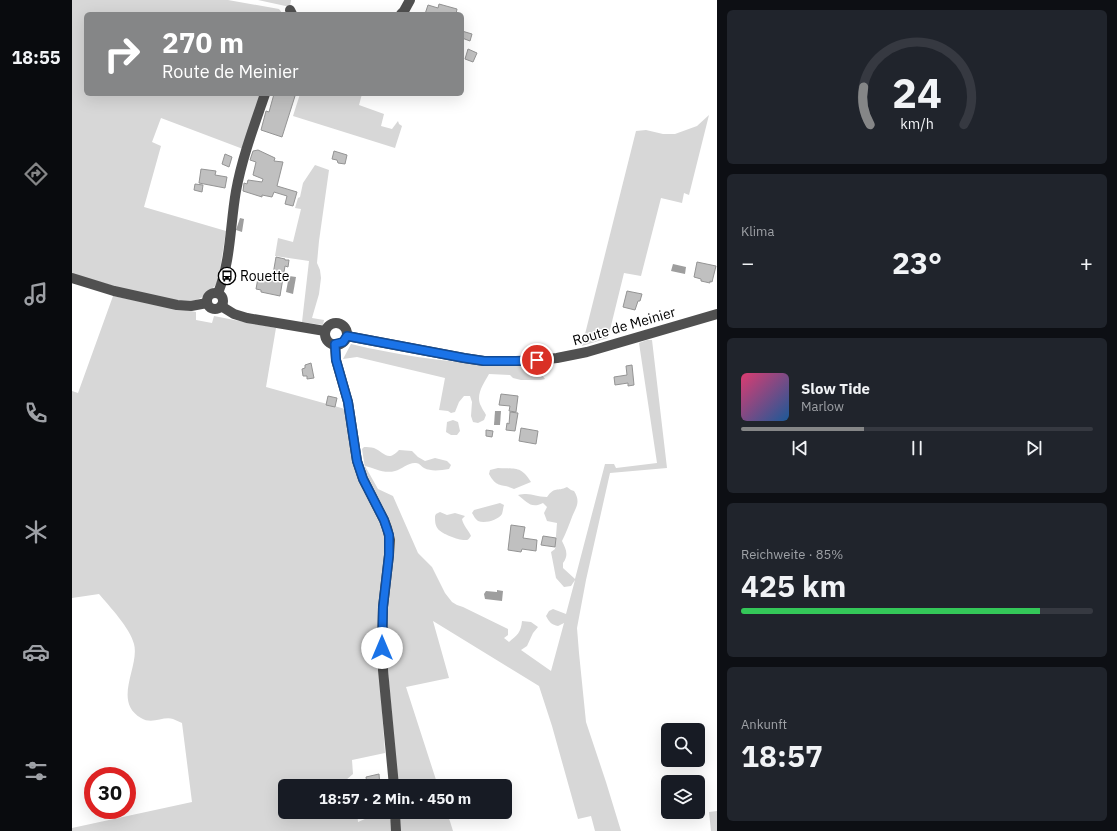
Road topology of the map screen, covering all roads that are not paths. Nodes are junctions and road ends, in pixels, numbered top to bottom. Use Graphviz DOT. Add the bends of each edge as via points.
graph roads {
  1 [pos="410,0"];
  2 [pos="403,12"];
  3 [pos="264,96"];
  4 [pos="72,278"];
  5 [pos="218,293"];
  6 [pos="207,303"];
  7 [pos="221,306"];
  8 [pos="717,314"];
  9 [pos="326,331"];
  10 [pos="347,336"];
  11 [pos="335,344"];
  12 [pos="393,779"];
  13 [pos="395,819"];
  14 [pos="396,831"];
  1 -- 2 [label="street"];
  3 -- 5 [label="street" via="239,177 226,265"];
  4 -- 6 [label="street" via="114,292 184,306"];
  5 -- 6 [label="street" via="211,293 206,299"];
  5 -- 7 [label="street" via="223,300"];
  6 -- 7 [label="street" via="215,309"];
  7 -- 9 [label="street" via="247,318"];
  8 -- 10 [label="street, Route de Meinier" via="587,352 529,361 477,360"];
  9 -- 10 [label="street" via="329,325 340,323 346,329"];
  9 -- 11 [label="street" via="325,335 329,342"];
  10 -- 11 [label="street" via="343,342"];
  11 -- 12 [label="street" via="336,360 348,402 357,461 389,535 382,648"];
  13 -- 14 [label="street"];
}
